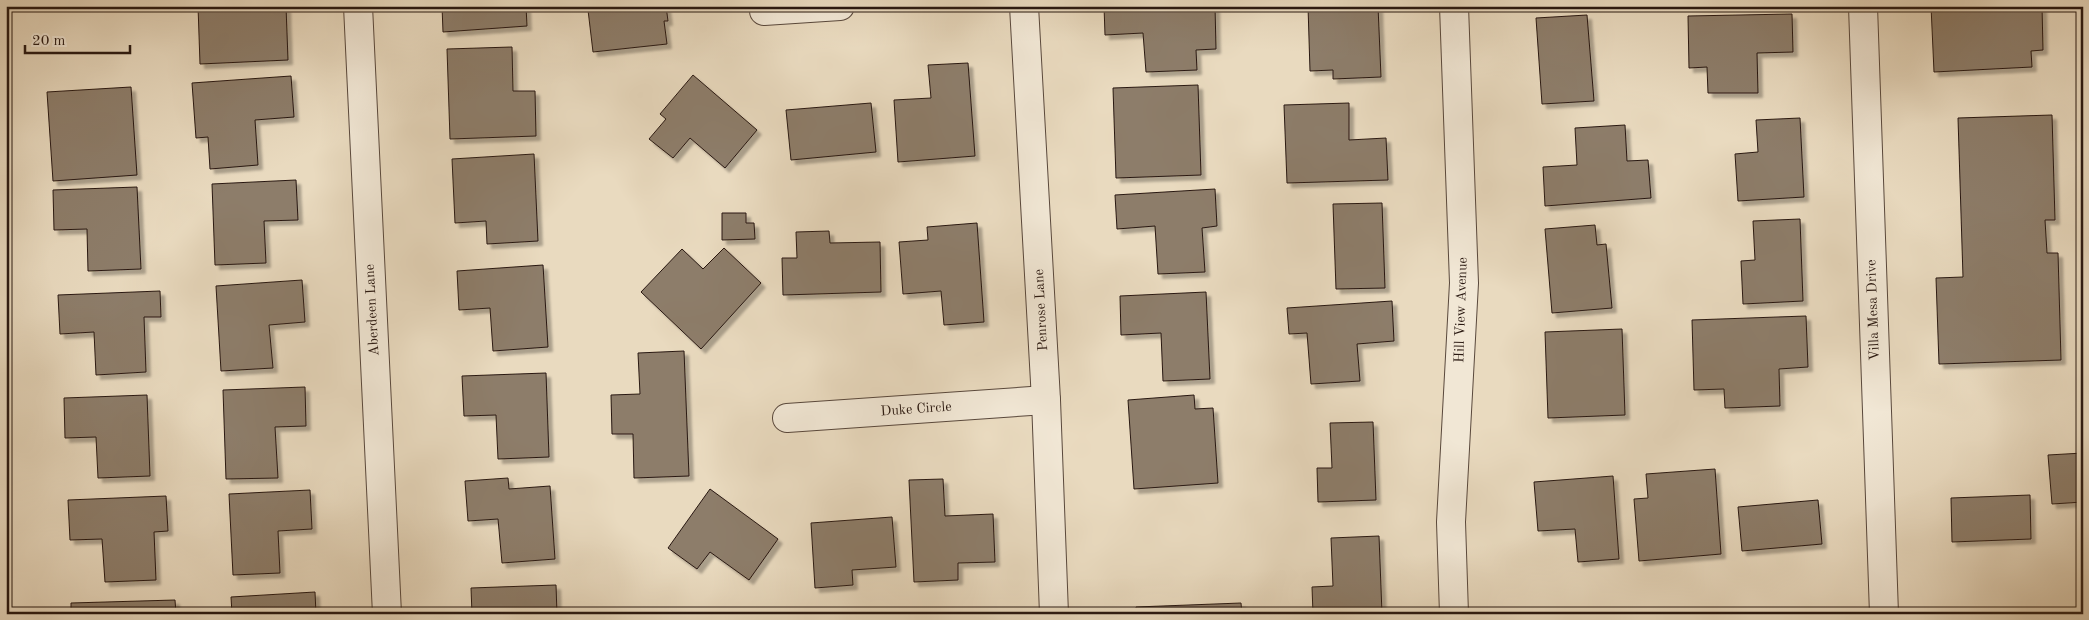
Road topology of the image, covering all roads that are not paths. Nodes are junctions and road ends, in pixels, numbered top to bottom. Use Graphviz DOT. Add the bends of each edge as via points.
graph roads {
  1 [pos="358,6"];
  2 [pos="840,6"];
  3 [pos="1024,6"];
  4 [pos="1454,6"];
  5 [pos="1863,6"];
  6 [pos="764,11"];
  7 [pos="1046,400"];
  8 [pos="787,418"];
  9 [pos="387,614"];
  10 [pos="1054,614"];
  11 [pos="1454,614"];
  12 [pos="1884,614"];
  1 -- 9 [label="street, Aberdeen Lane"];
  2 -- 6 [label="street"];
  3 -- 7 [label="street, Penrose Lane"];
  4 -- 11 [label="street, Hill View Avenue" via="1464,283 1451,522"];
  5 -- 12 [label="street, Villa Mesa Drive"];
  7 -- 8 [label="street, Duke Circle"];
  7 -- 10 [label="street, Penrose Lane"];
}
